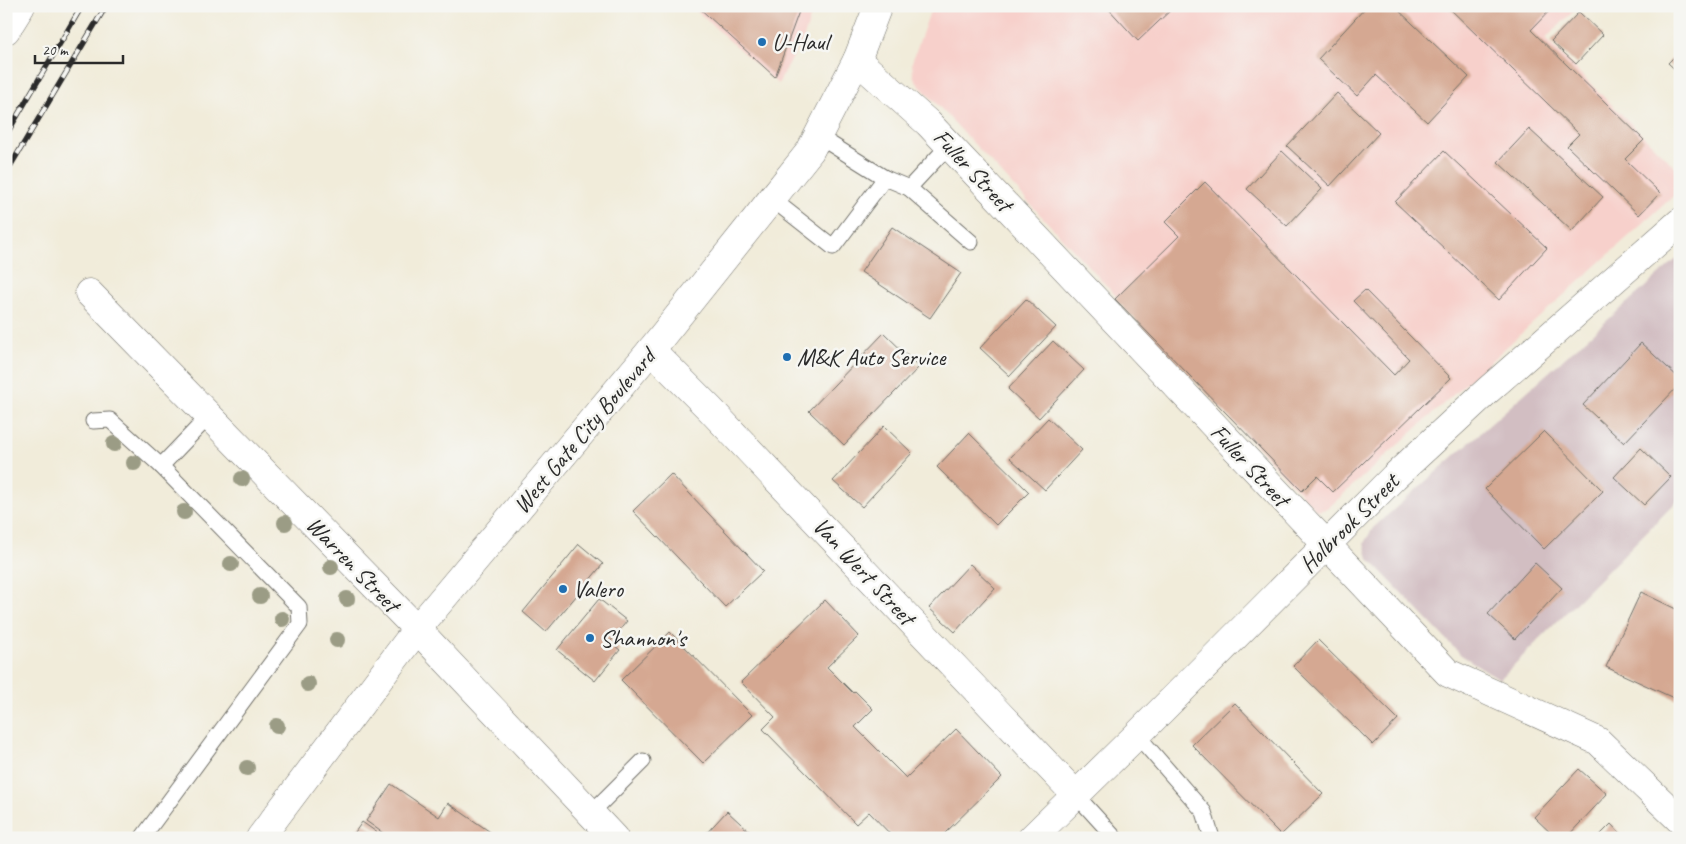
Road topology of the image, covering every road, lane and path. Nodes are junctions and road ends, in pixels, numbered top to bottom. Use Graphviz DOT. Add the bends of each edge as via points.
graph roads {
  1 [pos="878,6"];
  2 [pos="857,60"];
  3 [pos="818,136"];
  4 [pos="949,145"];
  5 [pos="885,178"];
  6 [pos="909,188"];
  7 [pos="772,199"];
  8 [pos="1680,222"];
  9 [pos="971,242"];
  10 [pos="89,293"];
  11 [pos="651,350"];
  12 [pos="209,416"];
  13 [pos="94,421"];
  14 [pos="161,466"];
  15 [pos="1326,545"];
  16 [pos="417,629"];
  17 [pos="1137,735"];
  18 [pos="643,761"];
  19 [pos="1075,794"];
  20 [pos="591,813"];
  21 [pos="1680,820"];
  22 [pos="142,838"];
  23 [pos="260,838"];
  24 [pos="614,838"];
  25 [pos="1032,838"];
  26 [pos="1115,838"];
  27 [pos="1212,838"];
  1 -- 2 [label="street, West Gate City Boulevard"];
  2 -- 3 [label="street, West Gate City Boulevard"];
  2 -- 4 [label="street, Fuller Street" via="928,122"];
  3 -- 5 [label="lane"];
  3 -- 7 [label="street, West Gate City Boulevard"];
  4 -- 6 [label="lane"];
  4 -- 15 [label="street, Fuller Street"];
  5 -- 6 [label="lane"];
  5 -- 7 [label="lane" via="833,247"];
  6 -- 9 [label="lane"];
  7 -- 11 [label="street, West Gate City Boulevard"];
  8 -- 15 [label="street, Holbrook Street" via="1480,398"];
  10 -- 12 [label="street, Warren Street"];
  11 -- 16 [label="street, West Gate City Boulevard"];
  11 -- 19 [label="street, Van Wert Street"];
  12 -- 14 [label="lane"];
  12 -- 16 [label="street, Warren Street"];
  13 -- 14 [label="lane" via="110,420"];
  14 -- 22 [label="lane" via="299,607 300,624"];
  15 -- 17 [label="street, Holbrook Street"];
  15 -- 21 [label="street, Fuller Street" via="1448,673 1598,741"];
  16 -- 20 [label="street, Warren Street"];
  16 -- 23 [label="street, West Gate City Boulevard"];
  17 -- 19 [label="street, Holbrook Street"];
  17 -- 27 [label="lane" via="1204,812"];
  18 -- 20 [label="lane"];
  19 -- 25 [label="street, Holbrook Street"];
  19 -- 26 [label="lane"];
  20 -- 24 [label="street, Warren Street"];
}
